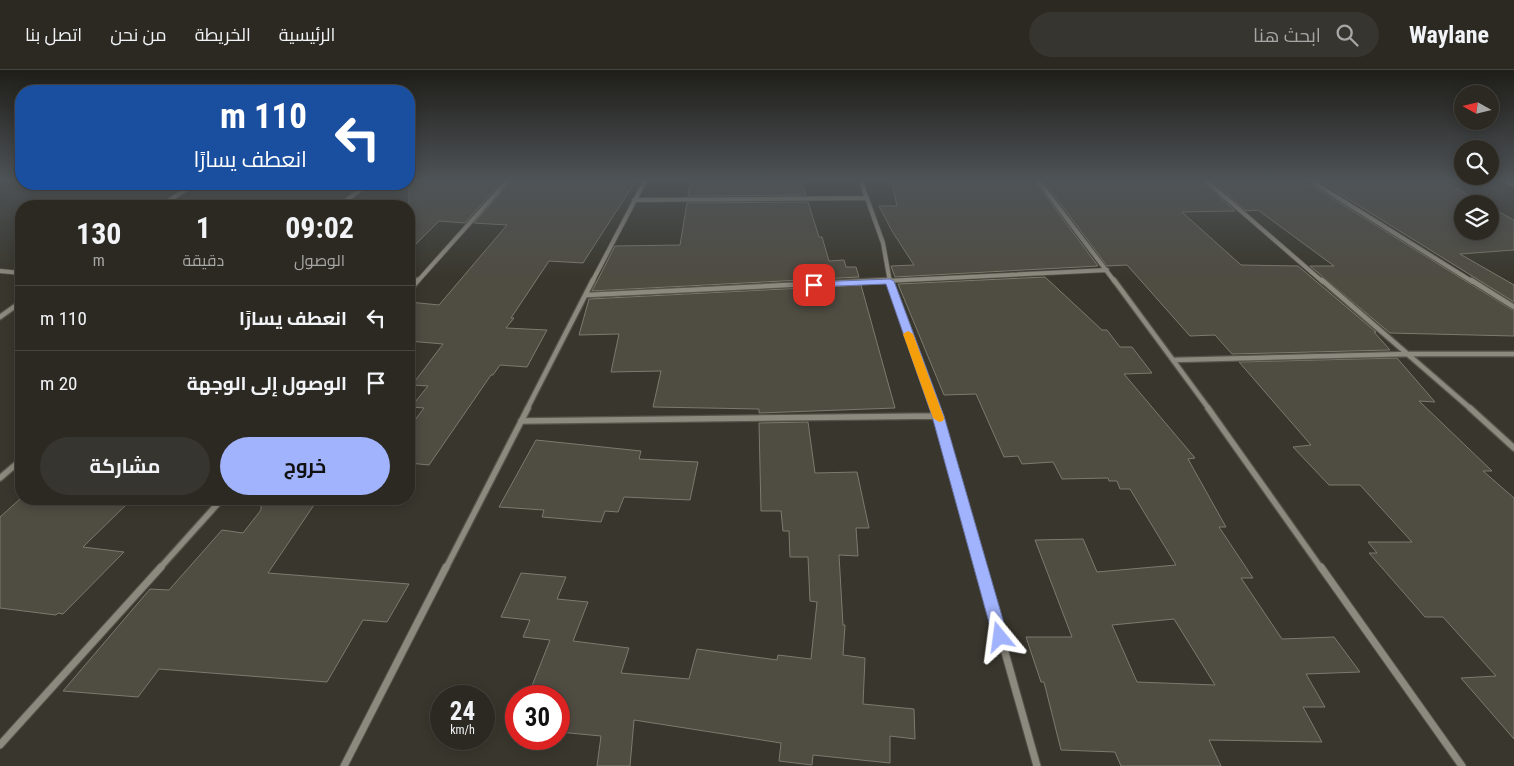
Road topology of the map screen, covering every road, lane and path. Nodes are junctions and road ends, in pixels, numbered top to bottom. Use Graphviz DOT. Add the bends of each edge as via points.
graph roads {
  1 [pos="480,211"];
  2 [pos="628,211"];
  3 [pos="871,211"];
  4 [pos="1062,211"];
  5 [pos="1242,211"];
  6 [pos="1360,211"];
  7 [pos="1107,270"];
  8 [pos="0,271"];
  9 [pos="15,272"];
  10 [pos="890,281"];
  11 [pos="415,284"];
  12 [pos="587,294"];
  13 [pos="15,306"];
  14 [pos="1514,307"];
  15 [pos="0,317"];
  16 [pos="1408,354"];
  17 [pos="1514,354"];
  18 [pos="1174,360"];
  19 [pos="938,416"];
  20 [pos="521,421"];
  21 [pos="1514,448"];
  22 [pos="15,465"];
  23 [pos="0,478"];
  24 [pos="217,505"];
  25 [pos="0,745"];
  26 [pos="344,766"];
  27 [pos="1037,766"];
  28 [pos="1462,766"];
  1 -- 11 [label="street"];
  2 -- 12 [label="street"];
  3 -- 10 [label="street" via="883,243"];
  4 -- 7 [label="street"];
  5 -- 16 [label="street"];
  6 -- 14 [label="street"];
  7 -- 10 [label="street"];
  7 -- 18 [label="street"];
  8 -- 9 [label="street"];
  10 -- 12 [label="street"];
  10 -- 19 [label="street"];
  12 -- 20 [label="street"];
  13 -- 15 [label="street"];
  16 -- 17 [label="street"];
  16 -- 18 [label="street"];
  16 -- 21 [label="street"];
  18 -- 28 [label="street"];
  19 -- 20 [label="street"];
  19 -- 27 [label="street"];
  20 -- 26 [label="street"];
  22 -- 23 [label="street"];
  24 -- 25 [label="street"];
}
